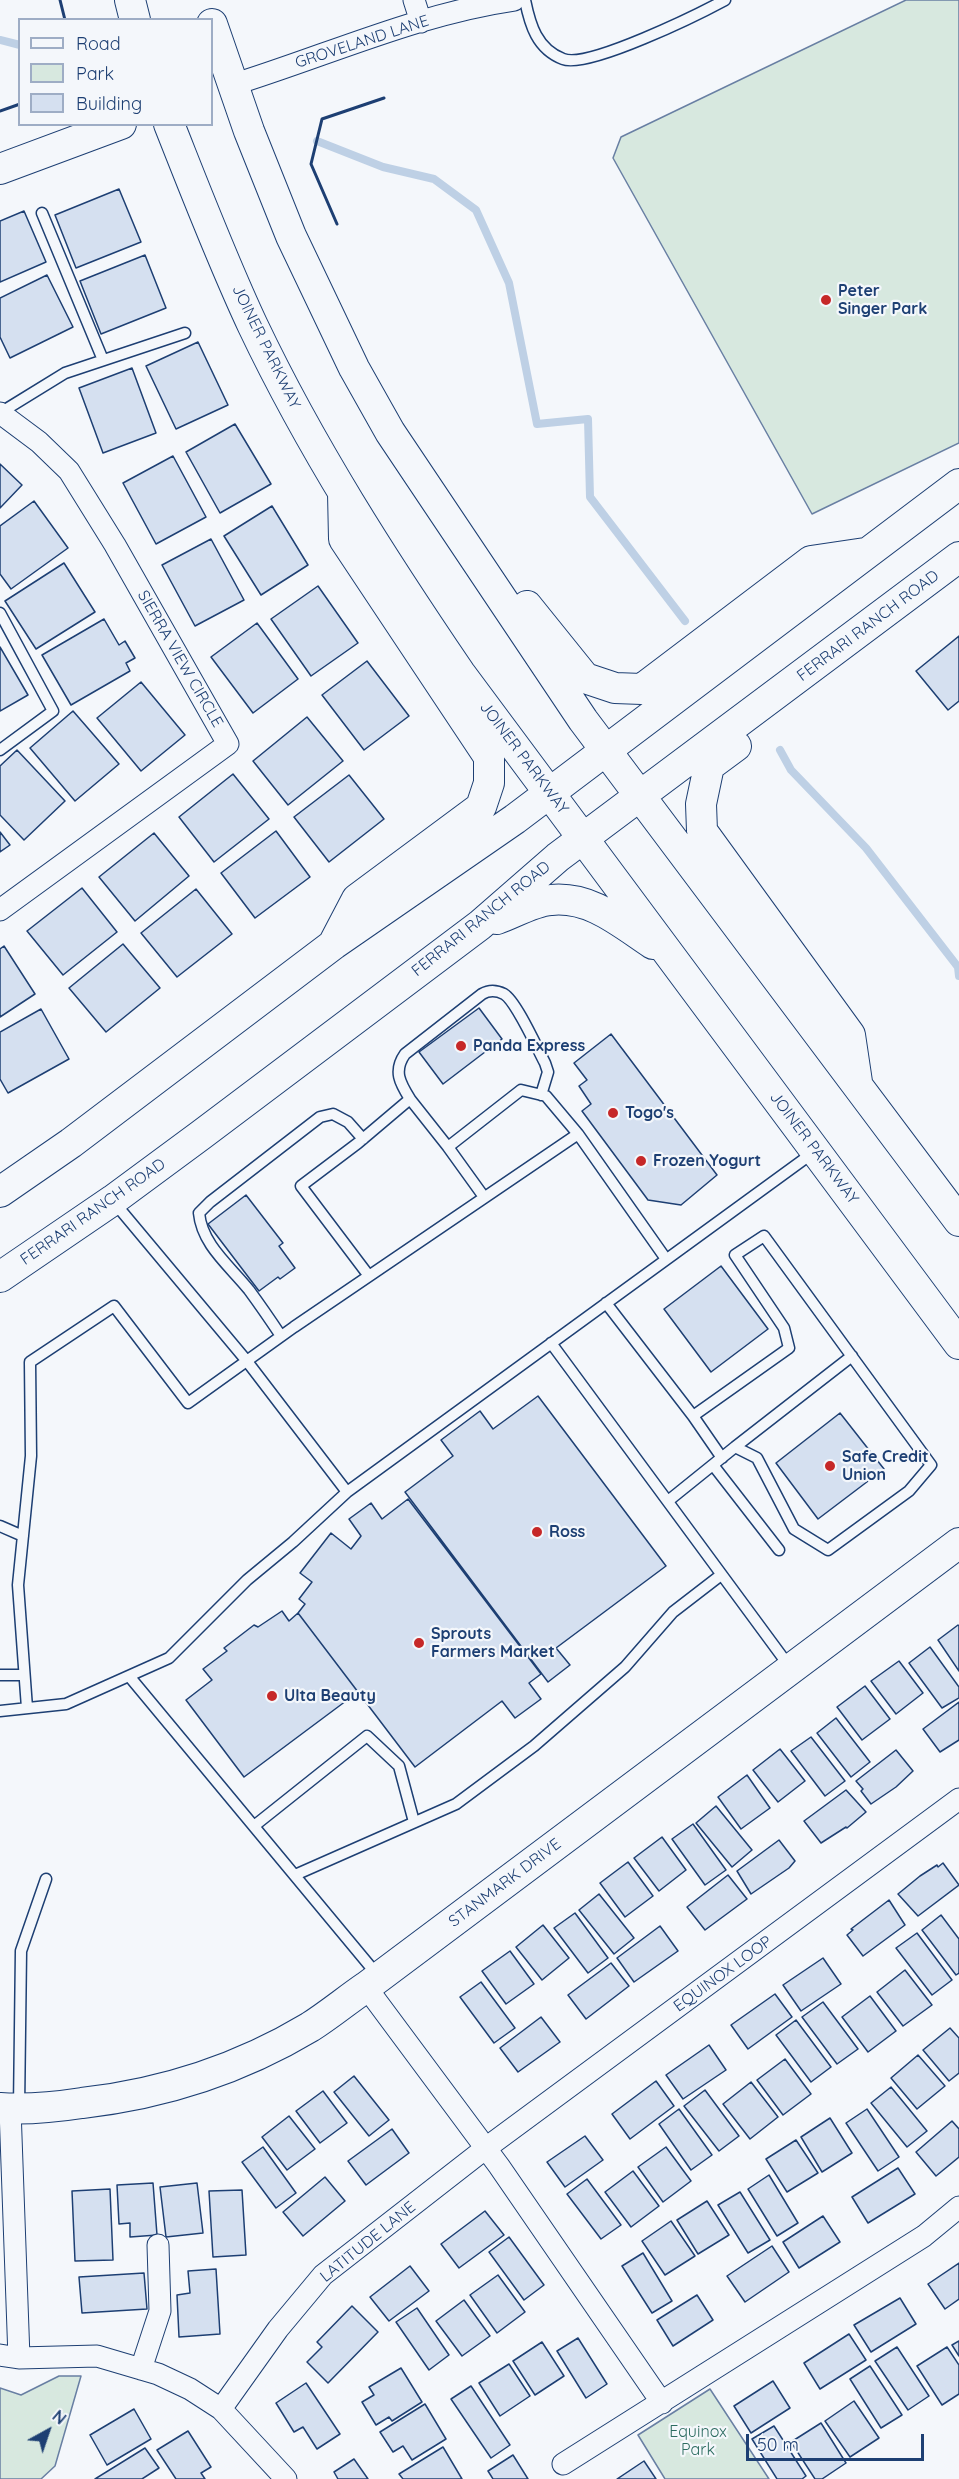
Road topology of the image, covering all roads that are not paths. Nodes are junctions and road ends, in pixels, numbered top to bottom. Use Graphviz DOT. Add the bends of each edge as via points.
graph roads {
  1 [pos="130,0"];
  2 [pos="205,0"];
  3 [pos="414,0"];
  4 [pos="514,0"];
  5 [pos="525,0"];
  6 [pos="726,0"];
  7 [pos="134,18"];
  8 [pos="210,18"];
  9 [pos="421,22"];
  10 [pos="213,34"];
  11 [pos="222,89"];
  12 [pos="117,126"];
  13 [pos="170,126"];
  14 [pos="0,169"];
  15 [pos="42,213"];
  16 [pos="185,333"];
  17 [pos="103,360"];
  18 [pos="0,413"];
  19 [pos="401,449"];
  20 [pos="959,484"];
  21 [pos="342,492"];
  22 [pos="868,553"];
  23 [pos="959,557"];
  24 [pos="0,614"];
  25 [pos="0,750"];
  26 [pos="606,750"];
  27 [pos="550,793"];
  28 [pos="640,796"];
  29 [pos="584,838"];
  30 [pos="0,910"];
  31 [pos="480,925"];
  32 [pos="334,944"];
  33 [pos="672,957"];
  34 [pos="858,1085"];
  35 [pos="541,1095"];
  36 [pos="410,1099"];
  37 [pos="578,1134"];
  38 [pos="363,1139"];
  39 [pos="448,1147"];
  40 [pos="816,1150"];
  41 [pos="0,1192"];
  42 [pos="484,1197"];
  43 [pos="113,1200"];
  44 [pos="959,1221"];
  45 [pos="666,1259"];
  46 [pos="369,1276"];
  47 [pos="0,1277"];
  48 [pos="606,1303"];
  49 [pos="281,1336"];
  50 [pos="551,1343"];
  51 [pos="959,1344"];
  52 [pos="852,1356"];
  53 [pos="246,1360"];
  54 [pos="693,1416"];
  55 [pos="735,1447"];
  56 [pos="717,1462"];
  57 [pos="347,1491"];
  58 [pos="668,1501"];
  59 [pos="0,1526"];
  60 [pos="23,1536"];
  61 [pos="959,1543"];
  62 [pos="779,1550"];
  63 [pos="721,1575"];
  64 [pos="791,1669"];
  65 [pos="0,1675"];
  66 [pos="24,1675"];
  67 [pos="129,1676"];
  68 [pos="27,1708"];
  69 [pos="0,1711"];
  70 [pos="959,1799"];
  71 [pos="414,1822"];
  72 [pos="254,1826"];
  73 [pos="294,1875"];
  74 [pos="46,1879"];
  75 [pos="372,1982"];
  76 [pos="10,2108"];
  77 [pos="486,2148"];
  78 [pos="959,2207"];
  79 [pos="158,2245"];
  80 [pos="9,2356"];
  81 [pos="141,2369"];
  82 [pos="662,2403"];
  83 [pos="221,2409"];
  84 [pos="563,2464"];
  85 [pos="286,2479"];
  1 -- 7 [label="main road"];
  2 -- 8 [label="main road"];
  3 -- 9 [label="street"];
  4 -- 9 [label="street, GROVELAND LANE"];
  5 -- 6 [label="lane" via="532,31 564,60 584,59 672,28"];
  9 -- 11 [label="street, GROVELAND LANE"];
  10 -- 11 [label="main road"];
  11 -- 19 [label="main road" via="354,368"];
  12 -- 14 [label="main road"];
  13 -- 21 [label="main road, JOINER PARKWAY" via="253,326"];
  15 -- 17 [label="lane"];
  16 -- 17 [label="lane"];
  17 -- 18 [label="lane" via="65,373"];
  18 -- 30 [label="street, SIERRA VIEW CIRCLE" via="69,471 228,744"];
  19 -- 22 [label="main road" via="585,678 615,688 642,689 811,561"];
  19 -- 26 [label="main road"];
  20 -- 22 [label="main road"];
  21 -- 27 [label="main road, JOINER PARKWAY" via="446,653"];
  21 -- 32 [label="main road" via="344,539 489,757 489,783 482,807 357,899"];
  22 -- 26 [label="main road"];
  23 -- 28 [label="main road, FERRARI RANCH ROAD"];
  23 -- 34 [label="main road" via="944,591 709,766 701,804 702,831 850,1035"];
  24 -- 25 [label="lane" via="53,711"];
  26 -- 27 [label="main road"];
  26 -- 28 [label="main road"];
  27 -- 29 [label="main road, JOINER PARKWAY"];
  27 -- 32 [label="main road"];
  28 -- 29 [label="main road, FERRARI RANCH ROAD"];
  28 -- 34 [label="main road"];
  29 -- 31 [label="main road, FERRARI RANCH ROAD"];
  29 -- 33 [label="main road, JOINER PARKWAY"];
  31 -- 33 [label="main road" via="549,900 576,900 601,909"];
  31 -- 43 [label="main road, FERRARI RANCH ROAD"];
  32 -- 41 [label="main road"];
  33 -- 40 [label="main road, JOINER PARKWAY"];
  34 -- 44 [label="main road"];
  35 -- 36 [label="lane" via="548,1072 545,1063 512,1001 489,990 405,1054 398,1078"];
  35 -- 37 [label="lane"];
  35 -- 39 [label="lane" via="521,1090"];
  36 -- 38 [label="lane"];
  36 -- 39 [label="lane"];
  37 -- 42 [label="lane"];
  37 -- 45 [label="lane"];
  38 -- 46 [label="lane" via="301,1186"];
  38 -- 49 [label="lane" via="348,1122 333,1114 320,1117 200,1213 201,1227 213,1247"];
  39 -- 42 [label="lane"];
  40 -- 45 [label="lane"];
  40 -- 51 [label="main road, JOINER PARKWAY"];
  42 -- 46 [label="lane"];
  43 -- 47 [label="main road, FERRARI RANCH ROAD"];
  43 -- 53 [label="lane"];
  45 -- 48 [label="lane"];
  46 -- 49 [label="lane"];
  48 -- 50 [label="lane"];
  48 -- 54 [label="lane"];
  49 -- 53 [label="lane"];
  50 -- 57 [label="lane"];
  50 -- 58 [label="lane"];
  52 -- 54 [label="lane" via="764,1236 735,1255 784,1328 789,1348"];
  52 -- 55 [label="lane"];
  52 -- 55 [label="lane" via="931,1466 909,1491 828,1550 794,1529 757,1458"];
  53 -- 57 [label="lane"];
  53 -- 60 [label="lane" via="188,1403 114,1306 30,1362 31,1456"];
  54 -- 56 [label="lane"];
  55 -- 56 [label="lane"];
  56 -- 58 [label="lane"];
  56 -- 62 [label="lane"];
  57 -- 67 [label="lane" via="247,1580 169,1658"];
  58 -- 63 [label="lane"];
  59 -- 60 [label="lane"];
  60 -- 66 [label="lane" via="18,1585"];
  61 -- 64 [label="main road, STANMARK DRIVE"];
  63 -- 64 [label="lane"];
  63 -- 71 [label="lane" via="673,1612 625,1667 534,1746 456,1804"];
  64 -- 75 [label="main road, STANMARK DRIVE"];
  65 -- 66 [label="lane"];
  66 -- 68 [label="lane"];
  67 -- 68 [label="lane" via="66,1704"];
  67 -- 72 [label="lane"];
  68 -- 69 [label="lane"];
  70 -- 77 [label="street, EQUINOX LOOP"];
  71 -- 72 [label="lane" via="399,1766 367,1736"];
  71 -- 73 [label="lane"];
  72 -- 73 [label="lane"];
  73 -- 75 [label="lane"];
  74 -- 76 [label="lane" via="21,1951"];
  75 -- 76 [label="main road, STANMARK DRIVE" via="310,2026 264,2052 169,2088 118,2099"];
  75 -- 77 [label="street"];
  76 -- 80 [label="street"];
  77 -- 82 [label="street"];
  77 -- 83 [label="street, LATITUDE LANE" via="323,2275 278,2329"];
  78 -- 82 [label="street" via="924,2236"];
  79 -- 81 [label="street" via="160,2311"];
  80 -- 81 [label="street" via="97,2356"];
  81 -- 83 [label="street" via="190,2388"];
  82 -- 84 [label="street"];
  83 -- 85 [label="street"];
}
